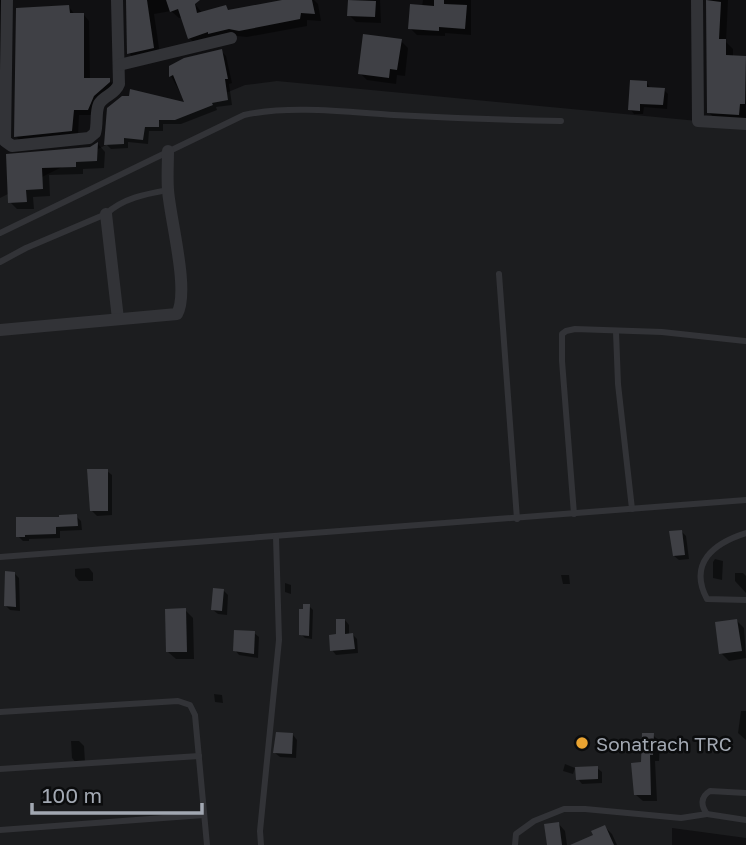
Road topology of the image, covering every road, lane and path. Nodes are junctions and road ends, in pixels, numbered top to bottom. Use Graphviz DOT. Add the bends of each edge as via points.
graph roads {
  1 [pos="7,0"];
  2 [pos="117,0"];
  3 [pos="697,0"];
  4 [pos="231,38"];
  5 [pos="119,65"];
  6 [pos="561,121"];
  7 [pos="746,124"];
  8 [pos="168,152"];
  9 [pos="168,190"];
  10 [pos="106,214"];
  11 [pos="0,233"];
  12 [pos="0,262"];
  13 [pos="499,274"];
  14 [pos="118,319"];
  15 [pos="0,331"];
  16 [pos="616,332"];
  17 [pos="745,341"];
  18 [pos="746,500"];
  19 [pos="632,509"];
  20 [pos="574,514"];
  21 [pos="517,519"];
  22 [pos="746,533"];
  23 [pos="276,537"];
  24 [pos="0,557"];
  25 [pos="746,600"];
  26 [pos="0,712"];
  27 [pos="199,756"];
  28 [pos="0,769"];
  29 [pos="746,793"];
  30 [pos="708,814"];
  31 [pos="204,815"];
  32 [pos="746,820"];
  33 [pos="0,830"];
  34 [pos="207,845"];
  35 [pos="261,845"];
  36 [pos="516,845"];
  1 -- 5 [label="street" via="5,141 10,146 93,136 99,105 118,88"];
  2 -- 5 [label="street"];
  3 -- 7 [label="street" via="698,121"];
  4 -- 5 [label="street"];
  6 -- 8 [label="lane" via="261,111"];
  8 -- 9 [label="street"];
  8 -- 11 [label="lane"];
  9 -- 10 [label="lane" via="141,195"];
  9 -- 14 [label="street" via="180,309 177,314"];
  10 -- 12 [label="lane"];
  10 -- 14 [label="street"];
  13 -- 21 [label="lane"];
  14 -- 15 [label="street"];
  16 -- 17 [label="lane"];
  16 -- 19 [label="lane"];
  16 -- 20 [label="lane" via="575,329 562,334"];
  18 -- 19 [label="lane"];
  19 -- 20 [label="lane"];
  20 -- 21 [label="lane"];
  21 -- 23 [label="lane"];
  22 -- 25 [label="lane" via="710,550 701,573 707,599"];
  23 -- 24 [label="lane"];
  23 -- 35 [label="lane" via="279,640"];
  26 -- 27 [label="lane" via="183,702 195,715"];
  27 -- 28 [label="lane"];
  27 -- 31 [label="lane"];
  29 -- 30 [label="lane" via="704,794 703,808"];
  30 -- 32 [label="lane"];
  30 -- 36 [label="lane" via="681,818 564,809 516,834"];
  31 -- 33 [label="lane"];
  31 -- 34 [label="lane"];
}
